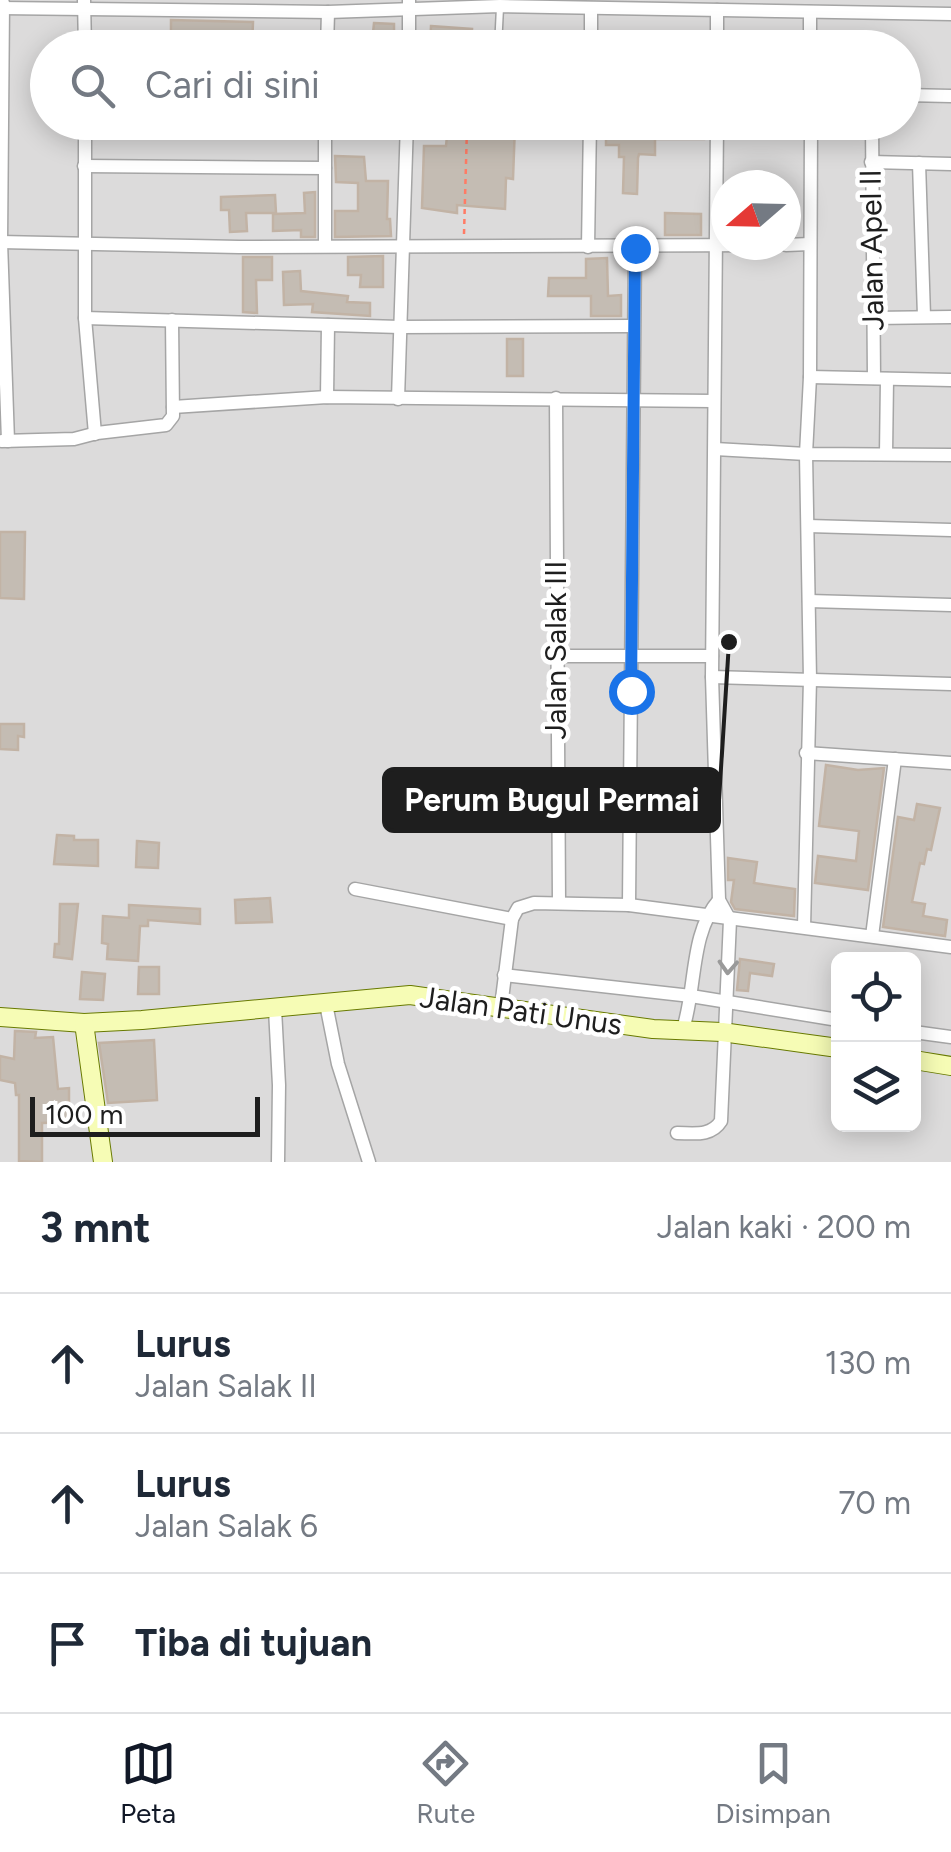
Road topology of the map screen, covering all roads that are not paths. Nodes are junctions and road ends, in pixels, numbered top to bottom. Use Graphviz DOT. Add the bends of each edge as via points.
graph roads {
  1 [pos="162,4"];
  2 [pos="477,4"];
  3 [pos="84,5"];
  4 [pos="225,5"];
  5 [pos="409,5"];
  6 [pos="699,5"];
  7 [pos="2,6"];
  8 [pos="500,6"];
  9 [pos="884,6"];
  10 [pos="591,9"];
  11 [pos="717,10"];
  12 [pos="328,12"];
  13 [pos="810,12"];
  14 [pos="951,14"];
  15 [pos="85,30"];
  16 [pos="328,30"];
  17 [pos="499,30"];
  18 [pos="591,30"];
  19 [pos="717,30"];
  20 [pos="810,30"];
  21 [pos="921,96"];
  22 [pos="951,96"];
  23 [pos="85,140"];
  24 [pos="326,140"];
  25 [pos="407,140"];
  26 [pos="590,140"];
  27 [pos="716,140"];
  28 [pos="811,140"];
  29 [pos="872,140"];
  30 [pos="872,162"];
  31 [pos="919,163"];
  32 [pos="951,164"];
  33 [pos="84,166"];
  34 [pos="325,168"];
  35 [pos="716,170"];
  36 [pos="1,242"];
  37 [pos="405,244"];
  38 [pos="801,244"];
  39 [pos="810,244"];
  40 [pos="325,245"];
  41 [pos="86,246"];
  42 [pos="711,246"];
  43 [pos="588,247"];
  44 [pos="635,248"];
  45 [pos="716,260"];
  46 [pos="924,316"];
  47 [pos="951,316"];
  48 [pos="85,318"];
  49 [pos="872,318"];
  50 [pos="172,320"];
  51 [pos="328,325"];
  52 [pos="633,326"];
  53 [pos="400,327"];
  54 [pos="810,377"];
  55 [pos="880,379"];
  56 [pos="951,380"];
  57 [pos="327,397"];
  58 [pos="556,398"];
  59 [pos="398,399"];
  60 [pos="632,399"];
  61 [pos="713,401"];
  62 [pos="173,407"];
  63 [pos="95,434"];
  64 [pos="4,441"];
  65 [pos="715,448"];
  66 [pos="806,454"];
  67 [pos="886,454"];
  68 [pos="951,455"];
  69 [pos="808,526"];
  70 [pos="951,530"];
  71 [pos="809,601"];
  72 [pos="951,605"];
  73 [pos="555,656"];
  74 [pos="631,656"];
  75 [pos="712,656"];
  76 [pos="712,677"];
  77 [pos="810,680"];
  78 [pos="951,684"];
  79 [pos="806,753"];
  80 [pos="895,759"];
  81 [pos="951,763"];
  82 [pos="355,890"];
  83 [pos="719,900"];
  84 [pos="559,902"];
  85 [pos="630,905"];
  86 [pos="705,916"];
  87 [pos="512,919"];
  88 [pos="730,920"];
  89 [pos="804,927"];
  90 [pos="872,936"];
  91 [pos="951,947"];
  92 [pos="503,991"];
  93 [pos="326,1004"];
  94 [pos="274,1009"];
  95 [pos="687,1014"];
  96 [pos="0,1017"];
  97 [pos="724,1019"];
  98 [pos="831,1020"];
  99 [pos="84,1023"];
  100 [pos="921,1033"];
  101 [pos="951,1038"];
  102 [pos="831,1046"];
  103 [pos="921,1061"];
  104 [pos="951,1066"];
  105 [pos="676,1133"];
  106 [pos="103,1162"];
  107 [pos="278,1162"];
  108 [pos="369,1162"];
  1 -- 3 [label="street"];
  1 -- 4 [label="street"];
  2 -- 5 [label="street"];
  2 -- 8 [label="street"];
  3 -- 7 [label="street"];
  3 -- 15 [label="street"];
  4 -- 12 [label="street"];
  5 -- 12 [label="street"];
  6 -- 10 [label="street"];
  6 -- 11 [label="street"];
  7 -- 36 [label="street"];
  8 -- 10 [label="street"];
  8 -- 17 [label="lane"];
  9 -- 13 [label="street"];
  9 -- 14 [label="street"];
  10 -- 18 [label="street"];
  11 -- 13 [label="street"];
  11 -- 19 [label="street"];
  12 -- 16 [label="street"];
  13 -- 20 [label="street"];
  21 -- 22 [label="street"];
  23 -- 33 [label="street"];
  24 -- 34 [label="street"];
  25 -- 37 [label="street"];
  26 -- 43 [label="street"];
  27 -- 35 [label="street"];
  28 -- 39 [label="street"];
  29 -- 30 [label="street, Jalan Apel II"];
  30 -- 31 [label="street"];
  30 -- 49 [label="street, Jalan Apel II"];
  31 -- 32 [label="street"];
  31 -- 46 [label="street"];
  33 -- 34 [label="street"];
  33 -- 41 [label="street"];
  34 -- 40 [label="street"];
  36 -- 41 [label="street"];
  36 -- 64 [label="street"];
  37 -- 40 [label="street"];
  37 -- 43 [label="street"];
  37 -- 53 [label="street"];
  38 -- 39 [label="street"];
  39 -- 54 [label="street"];
  40 -- 41 [label="street"];
  41 -- 48 [label="street"];
  42 -- 44 [label="street"];
  43 -- 44 [label="street"];
  44 -- 52 [label="street"];
  45 -- 61 [label="street"];
  46 -- 47 [label="street"];
  46 -- 49 [label="street"];
  48 -- 50 [label="street"];
  48 -- 63 [label="street"];
  49 -- 55 [label="street, Jalan Apel II"];
  50 -- 51 [label="street"];
  50 -- 62 [label="street"];
  51 -- 53 [label="street"];
  51 -- 57 [label="street"];
  52 -- 53 [label="street"];
  52 -- 60 [label="street"];
  53 -- 59 [label="street"];
  54 -- 55 [label="street"];
  54 -- 66 [label="street"];
  55 -- 56 [label="street"];
  55 -- 67 [label="street, Jalan Apel II"];
  57 -- 59 [label="street"];
  57 -- 62 [label="street"];
  58 -- 59 [label="street"];
  58 -- 60 [label="street"];
  58 -- 73 [label="street, Jalan Salak III"];
  60 -- 61 [label="street"];
  60 -- 74 [label="street"];
  61 -- 65 [label="street"];
  62 -- 63 [label="street" via="172,419 160,427"];
  63 -- 64 [label="street"];
  65 -- 66 [label="street"];
  65 -- 75 [label="street"];
  66 -- 67 [label="street"];
  66 -- 69 [label="street"];
  67 -- 68 [label="street"];
  69 -- 70 [label="street"];
  69 -- 71 [label="street"];
  71 -- 72 [label="street"];
  71 -- 77 [label="street"];
  73 -- 74 [label="street"];
  73 -- 84 [label="street, Jalan Salak III"];
  74 -- 75 [label="street"];
  74 -- 85 [label="street"];
  75 -- 76 [label="street"];
  76 -- 77 [label="street"];
  76 -- 83 [label="street"];
  77 -- 78 [label="street"];
  77 -- 79 [label="street"];
  79 -- 80 [label="street"];
  79 -- 89 [label="street"];
  80 -- 81 [label="street"];
  80 -- 90 [label="street"];
  82 -- 87 [label="street"];
  83 -- 86 [label="street"];
  83 -- 88 [label="street"];
  84 -- 85 [label="street"];
  84 -- 87 [label="street" via="521,906"];
  85 -- 86 [label="street"];
  86 -- 88 [label="street"];
  86 -- 95 [label="street"];
  87 -- 92 [label="street"];
  88 -- 89 [label="street"];
  88 -- 97 [label="street, one-way"];
  89 -- 90 [label="street"];
  90 -- 91 [label="street"];
  92 -- 93 [label="main road, Jalan Pati Unus"];
  92 -- 95 [label="main road, Jalan Pati Unus"];
  92 -- 95 [label="street"];
  93 -- 94 [label="main road, Jalan Pati Unus"];
  93 -- 108 [label="street"];
  94 -- 99 [label="main road, Jalan Pati Unus"];
  94 -- 107 [label="street"];
  95 -- 97 [label="main road, Jalan Pati Unus"];
  95 -- 97 [label="street"];
  96 -- 99 [label="main road, Jalan Pati Unus"];
  97 -- 98 [label="street"];
  97 -- 102 [label="main road, Jalan Pati Unus"];
  97 -- 105 [label="street" via="720,1120 703,1134"];
  99 -- 106 [label="main road"];
  100 -- 101 [label="street"];
  103 -- 104 [label="main road"];
}
